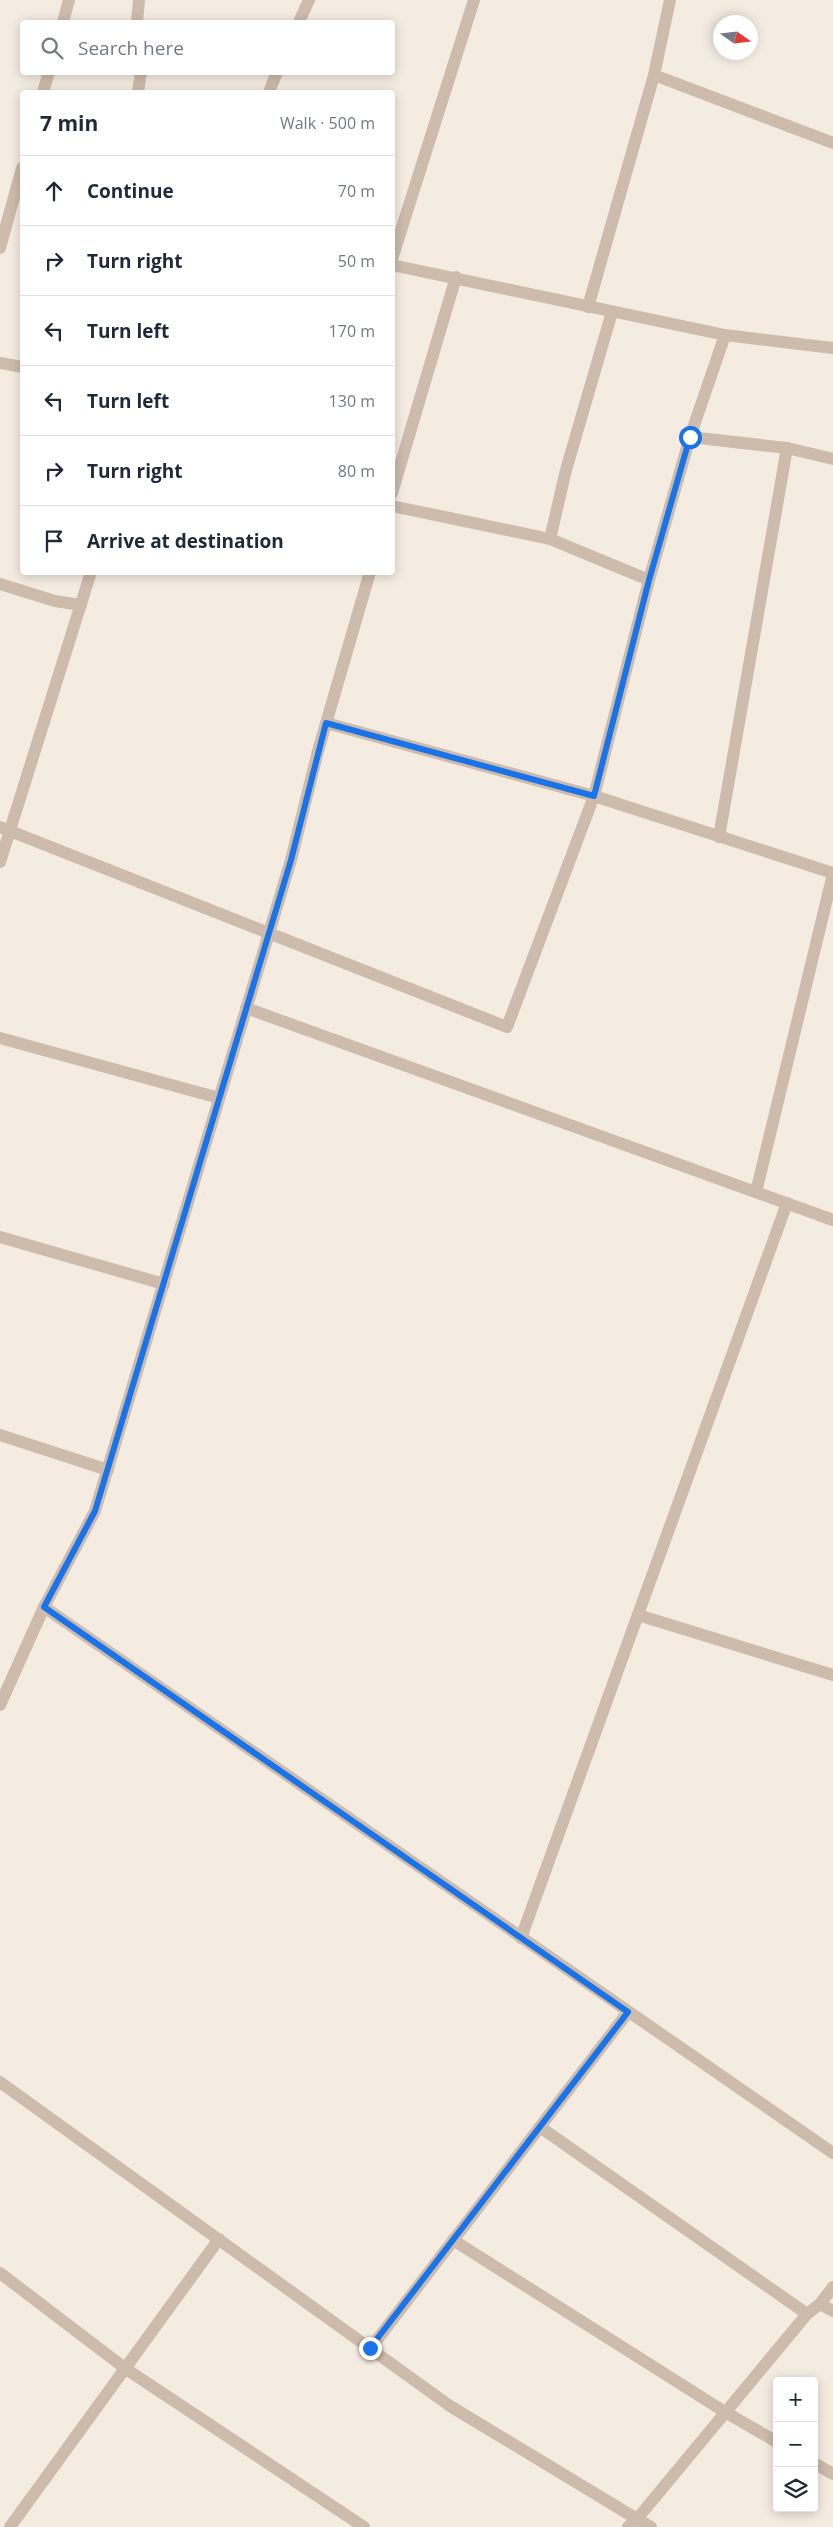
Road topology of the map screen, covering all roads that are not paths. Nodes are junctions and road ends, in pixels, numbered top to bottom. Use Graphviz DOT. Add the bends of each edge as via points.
graph roads {
  1 [pos="69,0"];
  2 [pos="139,0"];
  3 [pos="309,0"];
  4 [pos="474,0"];
  5 [pos="670,0"];
  6 [pos="63,20"];
  7 [pos="137,20"];
  8 [pos="300,20"];
  9 [pos="48,75"];
  10 [pos="141,75"];
  11 [pos="276,75"];
  12 [pos="654,75"];
  13 [pos="44,90"];
  14 [pos="138,90"];
  15 [pos="269,90"];
  16 [pos="833,143"];
  17 [pos="20,191"];
  18 [pos="0,248"];
  19 [pos="395,250"];
  20 [pos="395,266"];
  21 [pos="456,277"];
  22 [pos="588,308"];
  23 [pos="612,312"];
  24 [pos="725,335"];
  25 [pos="833,348"];
  26 [pos="0,363"];
  27 [pos="20,367"];
  28 [pos="690,437"];
  29 [pos="787,448"];
  30 [pos="833,459"];
  31 [pos="395,483"];
  32 [pos="395,507"];
  33 [pos="550,539"];
  34 [pos="90,575"];
  35 [pos="369,575"];
  36 [pos="649,580"];
  37 [pos="0,584"];
  38 [pos="81,605"];
  39 [pos="326,723"];
  40 [pos="594,796"];
  41 [pos="5,828"];
  42 [pos="720,837"];
  43 [pos="0,862"];
  44 [pos="833,874"];
  45 [pos="269,934"];
  46 [pos="246,1008"];
  47 [pos="0,1038"];
  48 [pos="220,1098"];
  49 [pos="756,1192"];
  50 [pos="787,1203"];
  51 [pos="833,1220"];
  52 [pos="0,1237"];
  53 [pos="164,1284"];
  54 [pos="0,1436"];
  55 [pos="108,1470"];
  56 [pos="44,1607"];
  57 [pos="638,1615"];
  58 [pos="833,1675"];
  59 [pos="0,1705"];
  60 [pos="521,1938"];
  61 [pos="628,2012"];
  62 [pos="0,2082"];
  63 [pos="540,2127"];
  64 [pos="833,2153"];
  65 [pos="219,2239"];
  66 [pos="453,2240"];
  67 [pos="0,2273"];
  68 [pos="833,2287"];
  69 [pos="820,2304"];
  70 [pos="833,2311"];
  71 [pos="807,2314"];
  72 [pos="370,2348"];
  73 [pos="126,2369"];
  74 [pos="725,2412"];
  75 [pos="773,2440"];
  76 [pos="818,2466"];
  77 [pos="833,2474"];
  78 [pos="633,2523"];
  79 [pos="10,2527"];
  80 [pos="364,2527"];
  81 [pos="651,2527"];
  1 -- 6 [label="street"];
  2 -- 7 [label="street"];
  3 -- 8 [label="street"];
  4 -- 19 [label="street"];
  5 -- 12 [label="street"];
  9 -- 13 [label="street"];
  10 -- 14 [label="street"];
  11 -- 15 [label="street"];
  12 -- 16 [label="street"];
  12 -- 22 [label="street"];
  17 -- 18 [label="street"];
  20 -- 21 [label="street"];
  21 -- 22 [label="street"];
  21 -- 31 [label="street"];
  22 -- 23 [label="street"];
  23 -- 24 [label="street"];
  23 -- 33 [label="street" via="566,470"];
  24 -- 25 [label="street"];
  24 -- 28 [label="street"];
  26 -- 27 [label="street"];
  28 -- 29 [label="street"];
  28 -- 36 [label="street"];
  29 -- 30 [label="street"];
  29 -- 42 [label="street"];
  32 -- 33 [label="street"];
  33 -- 36 [label="street"];
  34 -- 38 [label="street"];
  35 -- 39 [label="street"];
  36 -- 40 [label="street"];
  37 -- 38 [label="street" via="55,601"];
  38 -- 41 [label="street"];
  39 -- 40 [label="street"];
  39 -- 45 [label="street"];
  40 -- 42 [label="street"];
  40 -- 45 [label="street" via="507,1027"];
  41 -- 43 [label="street"];
  41 -- 45 [label="street"];
  42 -- 44 [label="street"];
  44 -- 49 [label="street"];
  45 -- 46 [label="street"];
  46 -- 48 [label="street"];
  46 -- 49 [label="street"];
  47 -- 48 [label="street"];
  48 -- 53 [label="street"];
  49 -- 50 [label="street"];
  50 -- 51 [label="street"];
  50 -- 57 [label="street"];
  52 -- 53 [label="street"];
  53 -- 55 [label="street"];
  54 -- 55 [label="street"];
  55 -- 56 [label="street" via="95,1511"];
  56 -- 59 [label="street"];
  56 -- 60 [label="street"];
  57 -- 58 [label="street"];
  57 -- 60 [label="street"];
  60 -- 61 [label="street"];
  61 -- 63 [label="street"];
  61 -- 64 [label="street"];
  62 -- 65 [label="street"];
  63 -- 66 [label="street"];
  63 -- 71 [label="street"];
  65 -- 72 [label="street"];
  65 -- 73 [label="street"];
  66 -- 72 [label="street"];
  66 -- 74 [label="street"];
  67 -- 73 [label="street"];
  68 -- 69 [label="street"];
  69 -- 70 [label="street"];
  69 -- 71 [label="street"];
  71 -- 74 [label="street"];
  72 -- 78 [label="street" via="450,2406"];
  73 -- 79 [label="street"];
  73 -- 80 [label="street"];
  74 -- 75 [label="street"];
  74 -- 78 [label="street"];
  76 -- 77 [label="street"];
  78 -- 81 [label="street"];
}
